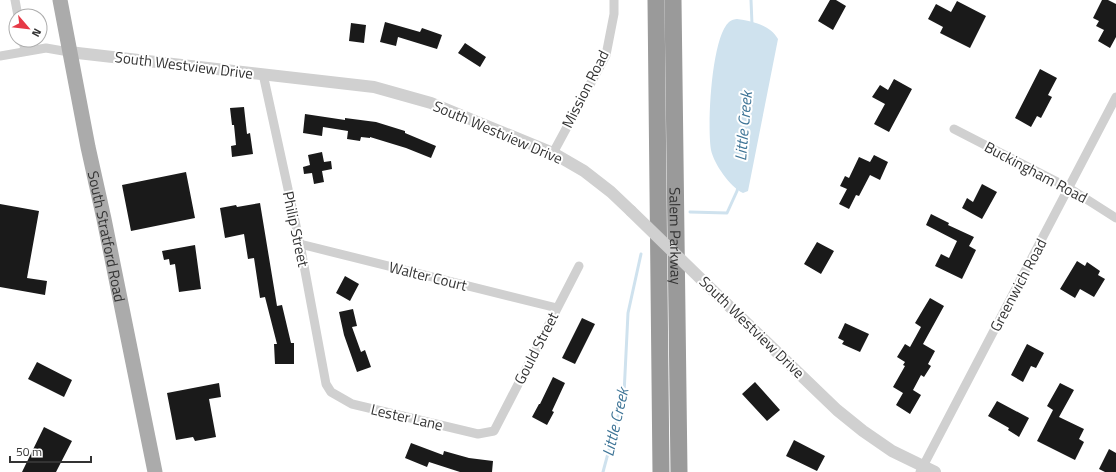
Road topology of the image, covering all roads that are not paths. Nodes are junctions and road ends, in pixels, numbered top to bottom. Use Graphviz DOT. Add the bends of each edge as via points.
graph roads {
  1 [pos="60,0"];
  2 [pos="614,0"];
  3 [pos="656,0"];
  4 [pos="673,0"];
  5 [pos="24,48"];
  6 [pos="25,51"];
  7 [pos="69,52"];
  8 [pos="0,56"];
  9 [pos="263,74"];
  10 [pos="1116,97"];
  11 [pos="954,129"];
  12 [pos="553,153"];
  13 [pos="1069,188"];
  14 [pos="1116,218"];
  15 [pos="300,244"];
  16 [pos="579,266"];
  17 [pos="557,308"];
  18 [pos="326,384"];
  19 [pos="494,431"];
  20 [pos="679,449"];
  21 [pos="661,464"];
  22 [pos="921,469"];
  23 [pos="156,472"];
  24 [pos="653,472"];
  25 [pos="679,472"];
  26 [pos="688,472"];
  27 [pos="935,472"];
  1 -- 7 [label="main road, South Stratford Road"];
  2 -- 12 [label="street, Mission Road" via="614,14 606,55"];
  3 -- 21 [label="highway, Salem Parkway"];
  4 -- 20 [label="highway, Salem Parkway"];
  5 -- 6 [label="street"];
  6 -- 7 [label="street" via="46,48"];
  6 -- 8 [label="street"];
  7 -- 9 [label="street, South Westview Drive"];
  7 -- 23 [label="main road, South Stratford Road"];
  9 -- 12 [label="street, South Westview Drive" via="374,87 431,103"];
  9 -- 15 [label="street, Philip Street"];
  10 -- 13 [label="street, Greenwich Road"];
  11 -- 13 [label="street, Buckingham Road"];
  12 -- 22 [label="street, South Westview Drive, bridge" via="584,171 611,192 838,410 863,431"];
  13 -- 14 [label="street, Buckingham Road"];
  13 -- 22 [label="street, Greenwich Road"];
  15 -- 17 [label="street, Walter Court"];
  15 -- 18 [label="street, Philip Street"];
  16 -- 17 [label="street, Gould Street"];
  17 -- 19 [label="street, Gould Street"];
  18 -- 19 [label="street, Lester Lane" via="331,392 352,404 478,434"];
  20 -- 25 [label="highway, Salem Parkway"];
  20 -- 26 [label="highway" via="688,463"];
  21 -- 24 [label="highway"];
  22 -- 27 [label="street, South Westview Drive"];
}
